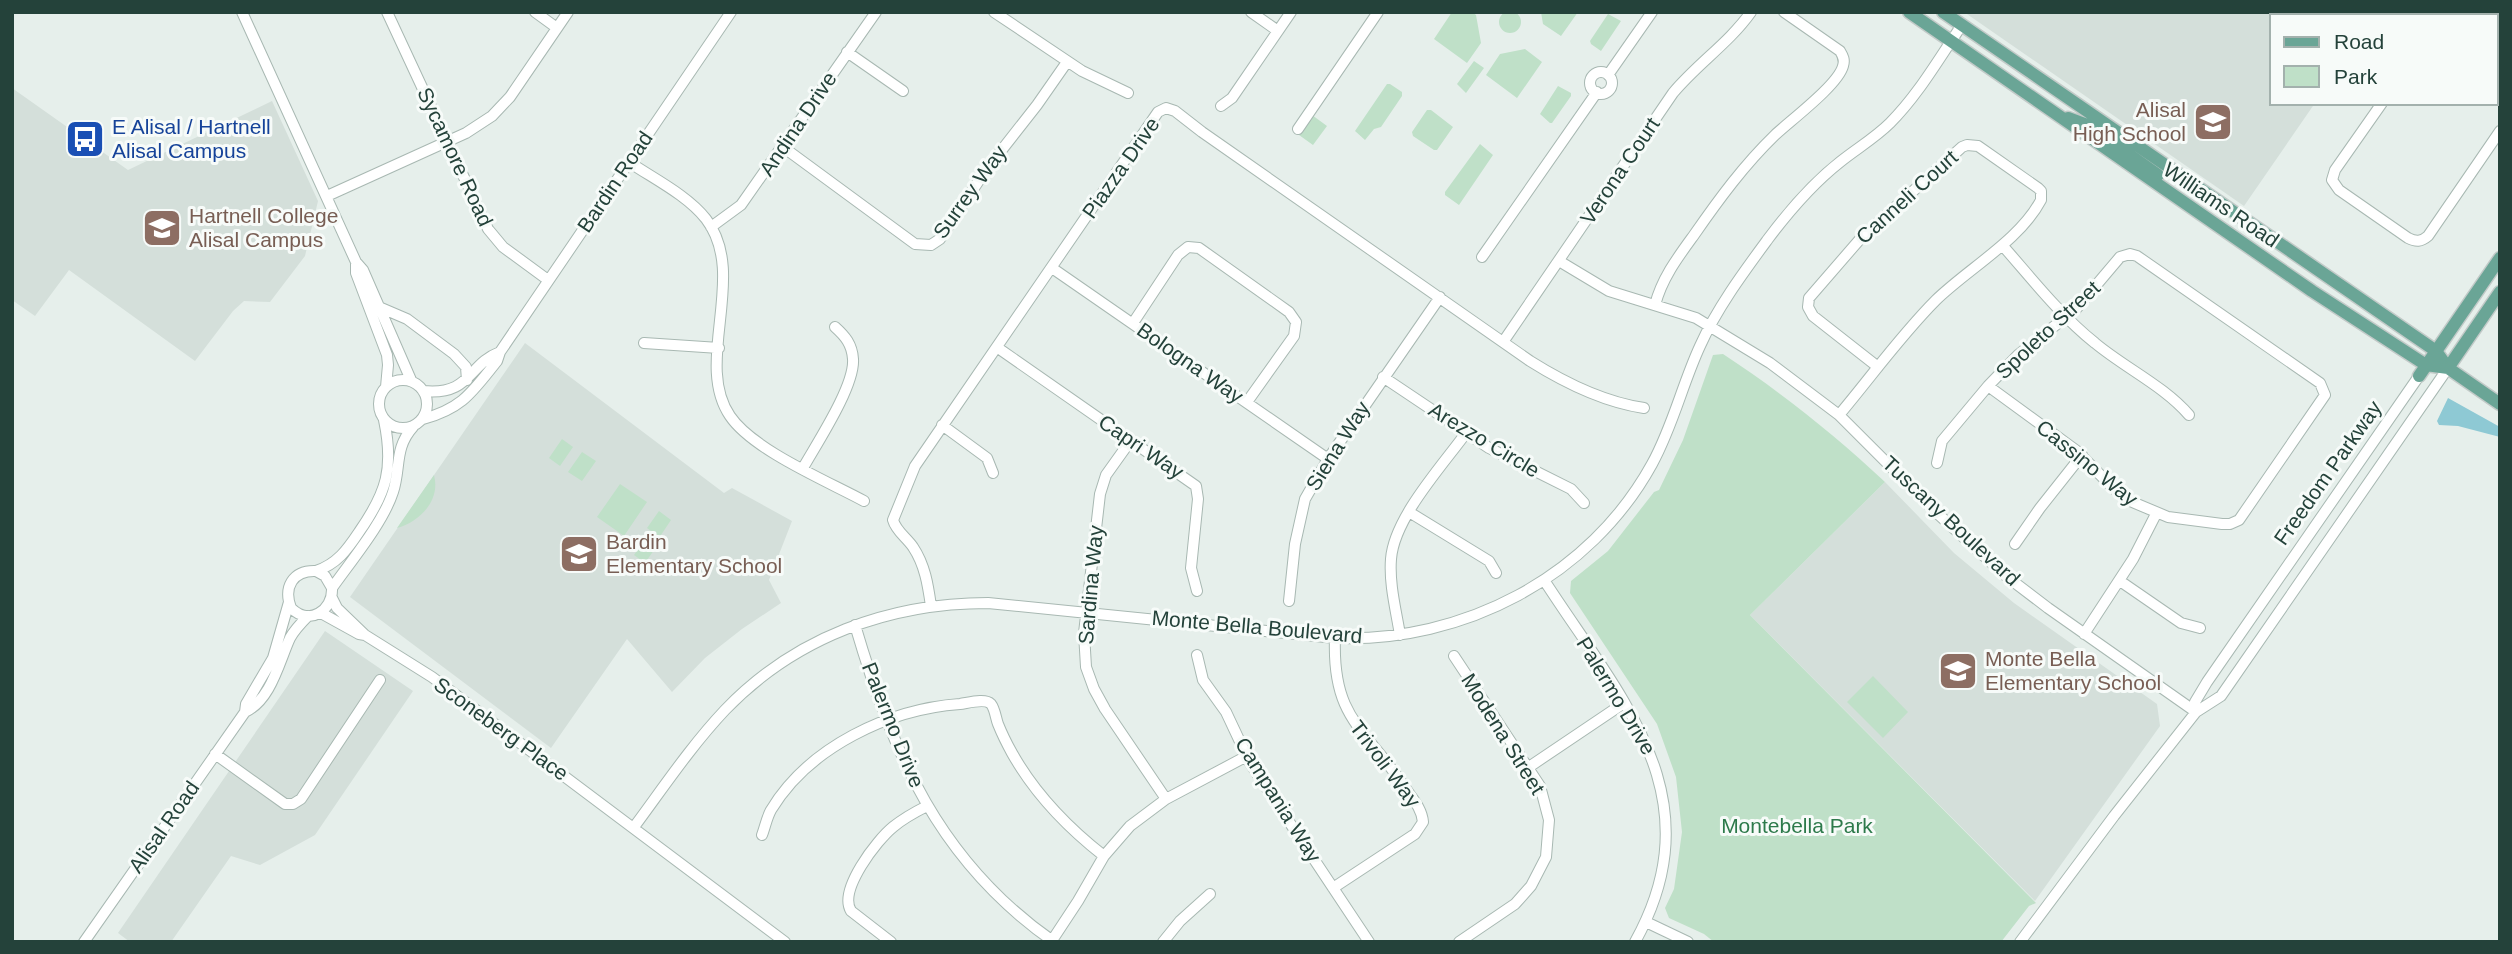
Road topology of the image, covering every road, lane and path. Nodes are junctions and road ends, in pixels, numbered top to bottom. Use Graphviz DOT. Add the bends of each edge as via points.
graph roads {
  1 [pos="242,12"];
  2 [pos="387,12"];
  3 [pos="535,12"];
  4 [pos="568,12"];
  5 [pos="731,12"];
  6 [pos="876,12"];
  7 [pos="995,12"];
  8 [pos="1251,12"];
  9 [pos="1291,12"];
  10 [pos="1378,12"];
  11 [pos="1652,12"];
  12 [pos="1751,12"];
  13 [pos="1784,12"];
  14 [pos="1909,12"];
  15 [pos="1944,12"];
  16 [pos="1962,25"];
  17 [pos="557,28"];
  18 [pos="1278,31"];
  19 [pos="1951,41"];
  20 [pos="847,52"];
  21 [pos="1067,62"];
  22 [pos="1608,75"];
  23 [pos="903,91"];
  24 [pos="1597,92"];
  25 [pos="1128,93"];
  26 [pos="2381,105"];
  27 [pos="1222,106"];
  28 [pos="2051,112"];
  29 [pos="1298,129"];
  30 [pos="2500,131"];
  31 [pos="447,141"];
  32 [pos="783,147"];
  33 [pos="629,162"];
  34 [pos="2209,195"];
  35 [pos="327,196"];
  36 [pos="711,227"];
  37 [pos="2003,246"];
  38 [pos="1482,257"];
  39 [pos="2500,258"];
  40 [pos="1559,261"];
  41 [pos="356,262"];
  42 [pos="1052,268"];
  43 [pos="548,280"];
  44 [pos="2500,292"];
  45 [pos="1440,297"];
  46 [pos="1656,305"];
  47 [pos="379,307"];
  48 [pos="2067,317"];
  49 [pos="407,319"];
  50 [pos="1133,323"];
  51 [pos="1710,325"];
  52 [pos="835,327"];
  53 [pos="391,336"];
  54 [pos="1503,342"];
  55 [pos="644,343"];
  56 [pos="719,348"];
  57 [pos="998,348"];
  58 [pos="2436,351"];
  59 [pos="500,352"];
  60 [pos="1878,368"];
  61 [pos="2448,368"];
  62 [pos="2423,371"];
  63 [pos="1383,377"];
  64 [pos="411,380"];
  65 [pos="467,380"];
  66 [pos="2320,383"];
  67 [pos="1987,386"];
  68 [pos="386,387"];
  69 [pos="423,391"];
  70 [pos="1247,402"];
  71 [pos="2500,404"];
  72 [pos="1644,408"];
  73 [pos="1839,415"];
  74 [pos="2189,415"];
  75 [pos="424,419"];
  76 [pos="384,420"];
  77 [pos="942,425"];
  78 [pos="413,426"];
  79 [pos="1466,433"];
  80 [pos="1131,440"];
  81 [pos="2082,455"];
  82 [pos="1328,459"];
  83 [pos="1937,463"];
  84 [pos="803,468"];
  85 [pos="993,473"];
  86 [pos="864,501"];
  87 [pos="1584,503"];
  88 [pos="1409,512"];
  89 [pos="2156,514"];
  90 [pos="2015,544"];
  91 [pos="316,571"];
  92 [pos="1496,573"];
  93 [pos="1544,580"];
  94 [pos="2120,581"];
  95 [pos="1197,591"];
  96 [pos="332,593"];
  97 [pos="1289,601"];
  98 [pos="289,602"];
  99 [pos="931,606"];
  100 [pos="1088,612"];
  101 [pos="321,613"];
  102 [pos="308,616"];
  103 [pos="855,625"];
  104 [pos="2200,628"];
  105 [pos="2084,634"];
  106 [pos="365,635"];
  107 [pos="1400,635"];
  108 [pos="1335,638"];
  109 [pos="1197,655"];
  110 [pos="1454,656"];
  111 [pos="380,680"];
  112 [pos="1624,703"];
  113 [pos="245,712"];
  114 [pos="2196,712"];
  115 [pos="887,719"];
  116 [pos="215,754"];
  117 [pos="1247,756"];
  118 [pos="1529,767"];
  119 [pos="1166,799"];
  120 [pos="927,806"];
  121 [pos="634,827"];
  122 [pos="762,835"];
  123 [pos="1104,856"];
  124 [pos="1333,888"];
  125 [pos="1210,894"];
  126 [pos="1646,922"];
  127 [pos="1052,941"];
  128 [pos="84,942"];
  129 [pos="785,942"];
  130 [pos="891,942"];
  131 [pos="1163,942"];
  132 [pos="1369,942"];
  133 [pos="1458,942"];
  134 [pos="1635,942"];
  135 [pos="1688,942"];
  136 [pos="2020,942"];
  1 -- 35 [label="street"];
  2 -- 31 [label="street, Sycamore Road"];
  3 -- 17 [label="street"];
  4 -- 17 [label="street"];
  5 -- 33 [label="street, Bardin Road"];
  6 -- 20 [label="street, Andina Drive"];
  7 -- 21 [label="street"];
  8 -- 18 [label="street"];
  9 -- 18 [label="street"];
  10 -- 29 [label="street"];
  11 -- 22 [label="street"];
  12 -- 40 [label="street, Verona Court" via="1673,93"];
  13 -- 46 [label="street" via="1840,51 1843,68 1732,181 1669,270"];
  14 -- 19 [label="main road, Williams Road"];
  15 -- 16 [label="main road, Williams Road"];
  16 -- 19 [label="street, Monte Bella Boulevard"];
  16 -- 34 [label="main road, Williams Road"];
  17 -- 31 [label="street" via="498,110 477,127"];
  18 -- 27 [label="street"];
  19 -- 28 [label="main road, Williams Road"];
  19 -- 51 [label="street, Monte Bella Boulevard" via="1891,122 1819,180 1790,211"];
  20 -- 23 [label="street"];
  20 -- 32 [label="street, Andina Drive"];
  21 -- 25 [label="street"];
  21 -- 32 [label="street, Surrey Way" via="940,239 931,245 915,244"];
  22 -- 24 [label="street" via="1611,87"];
  22 -- 24 [label="street" via="1599,72 1593,76 1591,84"];
  24 -- 38 [label="street"];
  26 -- 30 [label="street" via="2335,170 2333,180 2340,190 2412,240 2424,239"];
  28 -- 34 [label="main road" via="2087,125 2194,201"];
  28 -- 62 [label="main road, Williams Road"];
  31 -- 35 [label="street"];
  31 -- 43 [label="street, Sycamore Road" via="493,236"];
  32 -- 36 [label="street, Andina Drive" via="741,205"];
  33 -- 36 [label="street" via="690,204"];
  33 -- 43 [label="street, Bardin Road"];
  34 -- 58 [label="main road, Williams Road"];
  35 -- 41 [label="street"];
  36 -- 56 [label="street" via="723,265"];
  37 -- 48 [label="street"];
  37 -- 60 [label="street, Canneli Court" via="1937,299"];
  37 -- 60 [label="street, Canneli Court" via="2039,205 2041,191 1978,146 1967,145 1867,232 1809,298 1813,316"];
  39 -- 58 [label="main road, Freedom Parkway"];
  40 -- 46 [label="street, Tuscany Boulevard" via="1609,291"];
  40 -- 54 [label="street, Verona Court"];
  41 -- 47 [label="street"];
  41 -- 68 [label="street" via="387,355"];
  42 -- 45 [label="street, Piazza Drive" via="1158,112 1166,108"];
  42 -- 50 [label="street, Bologna Way"];
  42 -- 57 [label="street, Piazza Drive"];
  43 -- 59 [label="street, Bardin Road"];
  44 -- 61 [label="main road, Freedom Parkway"];
  45 -- 54 [label="street, Piazza Drive"];
  45 -- 63 [label="street, Siena Way"];
  46 -- 51 [label="street, Tuscany Boulevard"];
  47 -- 49 [label="street"];
  47 -- 53 [label="street"];
  48 -- 66 [label="street, Spoleto Street" via="2118,259 2134,255"];
  48 -- 67 [label="street, Spoleto Street"];
  48 -- 74 [label="street"];
  49 -- 53 [label="street" via="396,324"];
  49 -- 65 [label="street" via="461,361"];
  50 -- 70 [label="street, Bologna Way"];
  50 -- 70 [label="street" via="1178,255 1188,247 1199,248 1289,312 1296,322 1294,336"];
  51 -- 73 [label="street, Tuscany Boulevard"];
  51 -- 93 [label="street, Monte Bella Boulevard" via="1648,472 1598,535"];
  52 -- 84 [label="street" via="849,342 852,371"];
  53 -- 64 [label="street"];
  54 -- 72 [label="street, Piazza Drive" via="1586,391"];
  55 -- 56 [label="street"];
  56 -- 84 [label="street" via="719,387 728,414 753,440"];
  57 -- 77 [label="street, Piazza Drive"];
  57 -- 80 [label="street, Capri Way"];
  58 -- 61 [label="main road, Williams Road"];
  58 -- 62 [label="main road, Freedom Parkway"];
  59 -- 65 [label="street, Bardin Road" via="491,355"];
  59 -- 75 [label="street, Bardin Road" via="461,404"];
  60 -- 73 [label="street, Canneli Court"];
  61 -- 62 [label="main road, Williams Road"];
  61 -- 71 [label="main road, Williams Road"];
  61 -- 114 [label="street, Freedom Parkway" via="2221,696"];
  62 -- 114 [label="street, Freedom Parkway" via="2207,682 2195,702"];
  63 -- 79 [label="street, Arezzo Circle"];
  63 -- 82 [label="street, Siena Way"];
  64 -- 68 [label="street"];
  64 -- 69 [label="street"];
  65 -- 69 [label="street, Bardin Road" via="446,390"];
  66 -- 89 [label="street, Cassino Way" via="2324,398 2239,520 2213,523"];
  67 -- 81 [label="street, Cassino Way"];
  67 -- 83 [label="street, Spoleto Street" via="1942,441"];
  68 -- 76 [label="street" via="380,402"];
  69 -- 75 [label="street"];
  70 -- 82 [label="street, Bologna Way"];
  73 -- 105 [label="street, Tuscany Boulevard" via="2006,576"];
  75 -- 78 [label="street"];
  76 -- 78 [label="street" via="394,427"];
  76 -- 91 [label="street, Alisal Road" via="390,456 383,494 347,550"];
  77 -- 85 [label="street" via="987,457"];
  77 -- 99 [label="street, Piazza Drive" via="915,466 893,520 921,560"];
  78 -- 96 [label="street" via="401,445 388,504"];
  79 -- 87 [label="street, Arezzo Circle" via="1571,489"];
  79 -- 88 [label="street"];
  80 -- 95 [label="street, Capri Way" via="1196,486 1191,568"];
  80 -- 100 [label="street, Sardina Way" via="1100,494"];
  81 -- 89 [label="street, Cassino Way" via="2122,495"];
  81 -- 90 [label="street"];
  82 -- 97 [label="street, Siena Way" via="1305,499"];
  84 -- 86 [label="street"];
  88 -- 92 [label="street" via="1489,561"];
  88 -- 107 [label="street" via="1397,533 1391,559"];
  89 -- 94 [label="street"];
  91 -- 96 [label="street" via="325,576"];
  91 -- 98 [label="street, Alisal Road" via="292,579"];
  93 -- 107 [label="street, Monte Bella Boulevard" via="1474,616"];
  93 -- 112 [label="street, Palermo Drive"];
  94 -- 104 [label="street" via="2181,623"];
  94 -- 105 [label="street"];
  96 -- 101 [label="street"];
  96 -- 106 [label="street, Sconeberg Place" via="337,608"];
  98 -- 102 [label="street" via="295,612"];
  98 -- 113 [label="street, Alisal Road" via="273,658"];
  99 -- 100 [label="street, Monte Bella Boulevard" via="988,603"];
  99 -- 103 [label="street, Monte Bella Boulevard"];
  100 -- 108 [label="street, Monte Bella Boulevard"];
  100 -- 119 [label="street, Sardina Way" via="1084,657 1094,688"];
  101 -- 102 [label="street"];
  101 -- 106 [label="street, Sconeberg Place"];
  102 -- 113 [label="street, Alisal Road" via="293,633 266,690"];
  103 -- 115 [label="street, Palermo Drive"];
  103 -- 121 [label="street, Monte Bella Boulevard" via="792,656 738,698"];
  105 -- 114 [label="street, Tuscany Boulevard"];
  106 -- 121 [label="street, Sconeberg Place" via="432,677"];
  107 -- 108 [label="street, Monte Bella Boulevard"];
  108 -- 124 [label="street, Trivoli Way" via="1337,680 1344,706 1422,812 1423,822 1415,834"];
  109 -- 117 [label="street, Campania Way" via="1203,680"];
  110 -- 118 [label="street, Modena Street"];
  111 -- 116 [label="street" via="301,799 293,804 285,804"];
  112 -- 118 [label="street"];
  112 -- 126 [label="street, Palermo Drive" via="1654,760 1665,817 1663,867"];
  113 -- 116 [label="street, Alisal Road"];
  114 -- 136 [label="street, Freedom Parkway"];
  115 -- 120 [label="street, Palermo Drive"];
  115 -- 122 [label="street" via="845,740 807,769 770,812"];
  115 -- 123 [label="street" via="939,706 989,703 1013,755 1044,800"];
  116 -- 128 [label="street, Alisal Road"];
  117 -- 119 [label="street"];
  117 -- 124 [label="street, Campania Way"];
  118 -- 133 [label="street, Modena Street" via="1540,786 1549,820 1542,868 1515,904"];
  119 -- 123 [label="street" via="1130,826"];
  120 -- 127 [label="street, Palermo Drive" via="982,879"];
  120 -- 130 [label="street" via="881,839 847,896 851,911"];
  121 -- 129 [label="street, Sconeberg Place"];
  123 -- 127 [label="street"];
  124 -- 132 [label="street, Campania Way"];
  125 -- 131 [label="street"];
  126 -- 134 [label="street, Palermo Drive"];
  126 -- 135 [label="street"];
}
